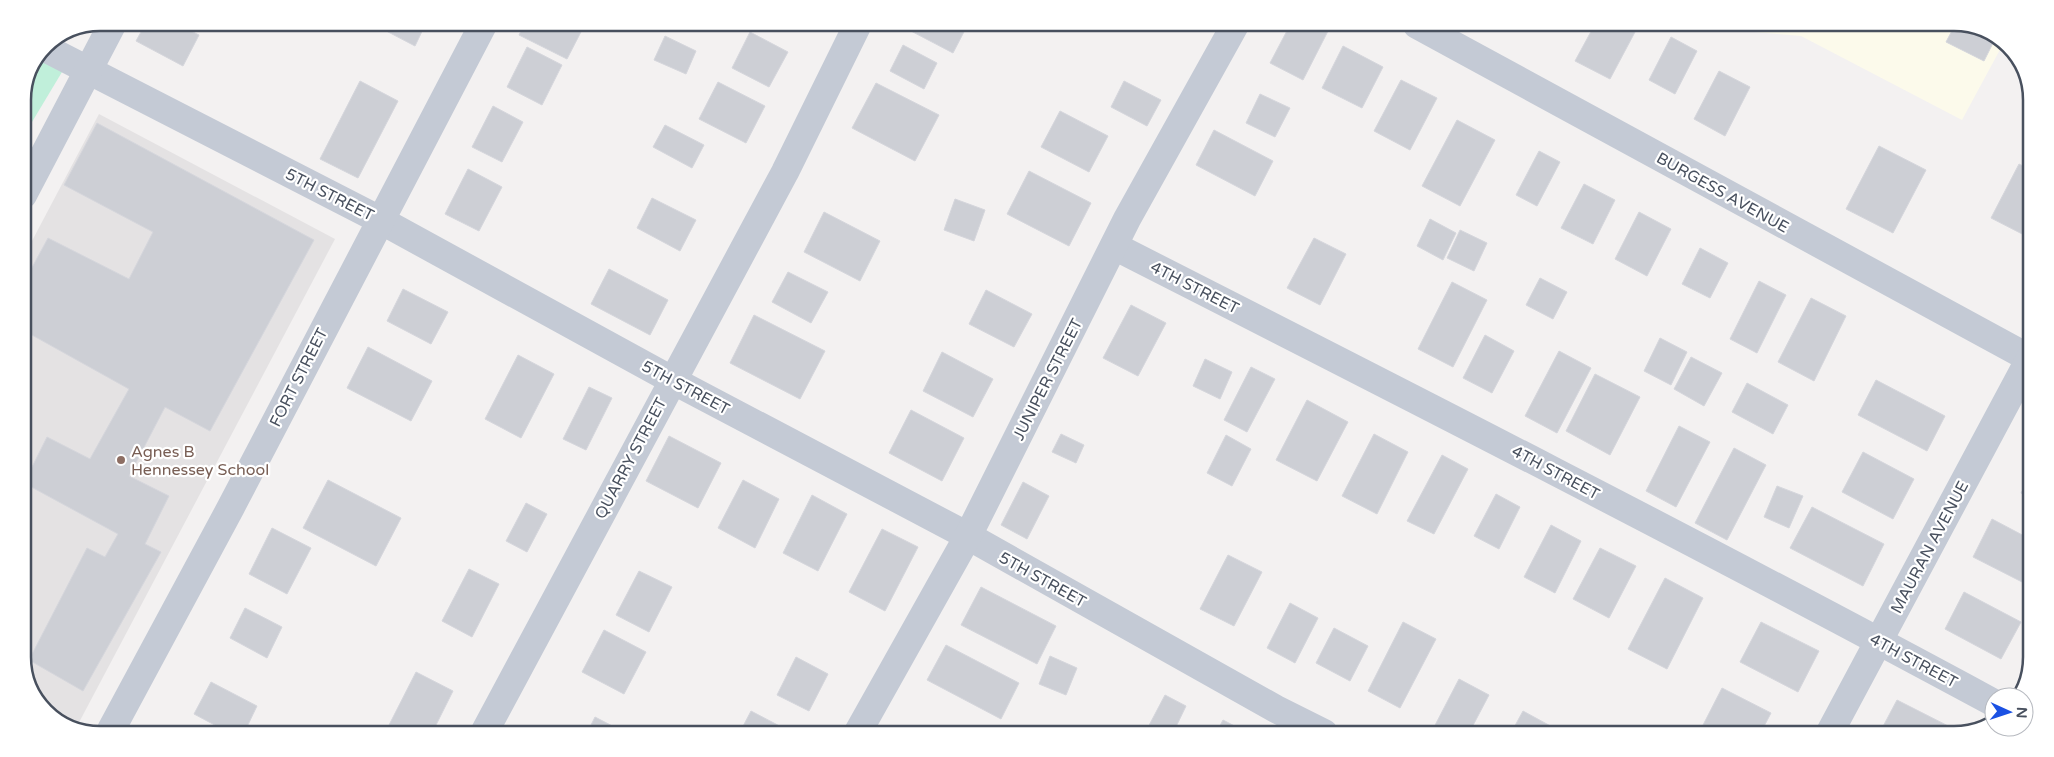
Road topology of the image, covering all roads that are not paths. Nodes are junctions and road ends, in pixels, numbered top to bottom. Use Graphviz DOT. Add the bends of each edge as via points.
graph roads {
  1 [pos="108,31"];
  2 [pos="480,31"];
  3 [pos="854,31"];
  4 [pos="1232,31"];
  5 [pos="1427,31"];
  6 [pos="52,52"];
  7 [pos="88,71"];
  8 [pos="31,180"];
  9 [pos="380,220"];
  10 [pos="1114,246"];
  11 [pos="2023,355"];
  12 [pos="2023,372"];
  13 [pos="672,380"];
  14 [pos="968,536"];
  15 [pos="1878,640"];
  16 [pos="1984,698"];
  17 [pos="113,726"];
  18 [pos="488,726"];
  19 [pos="861,726"];
  20 [pos="1310,726"];
  21 [pos="1833,726"];
  1 -- 7 [label="street"];
  2 -- 9 [label="street, FORT STREET"];
  3 -- 13 [label="street, QUARRY STREET" via="784,172"];
  4 -- 10 [label="street, JUNIPER STREET"];
  5 -- 11 [label="street, BURGESS AVENUE"];
  6 -- 7 [label="street, 5TH STREET"];
  7 -- 8 [label="street"];
  7 -- 9 [label="street, 5TH STREET"];
  9 -- 13 [label="street, 5TH STREET"];
  9 -- 17 [label="street, FORT STREET" via="236,499"];
  10 -- 14 [label="street, JUNIPER STREET"];
  10 -- 15 [label="street, 4TH STREET"];
  12 -- 15 [label="street, MAURAN AVENUE"];
  13 -- 14 [label="street, 5TH STREET"];
  13 -- 18 [label="street, QUARRY STREET"];
  14 -- 19 [label="street, JUNIPER STREET"];
  14 -- 20 [label="street, 5TH STREET"];
  15 -- 16 [label="street, 4TH STREET"];
  15 -- 21 [label="street, MAURAN AVENUE"];
}
